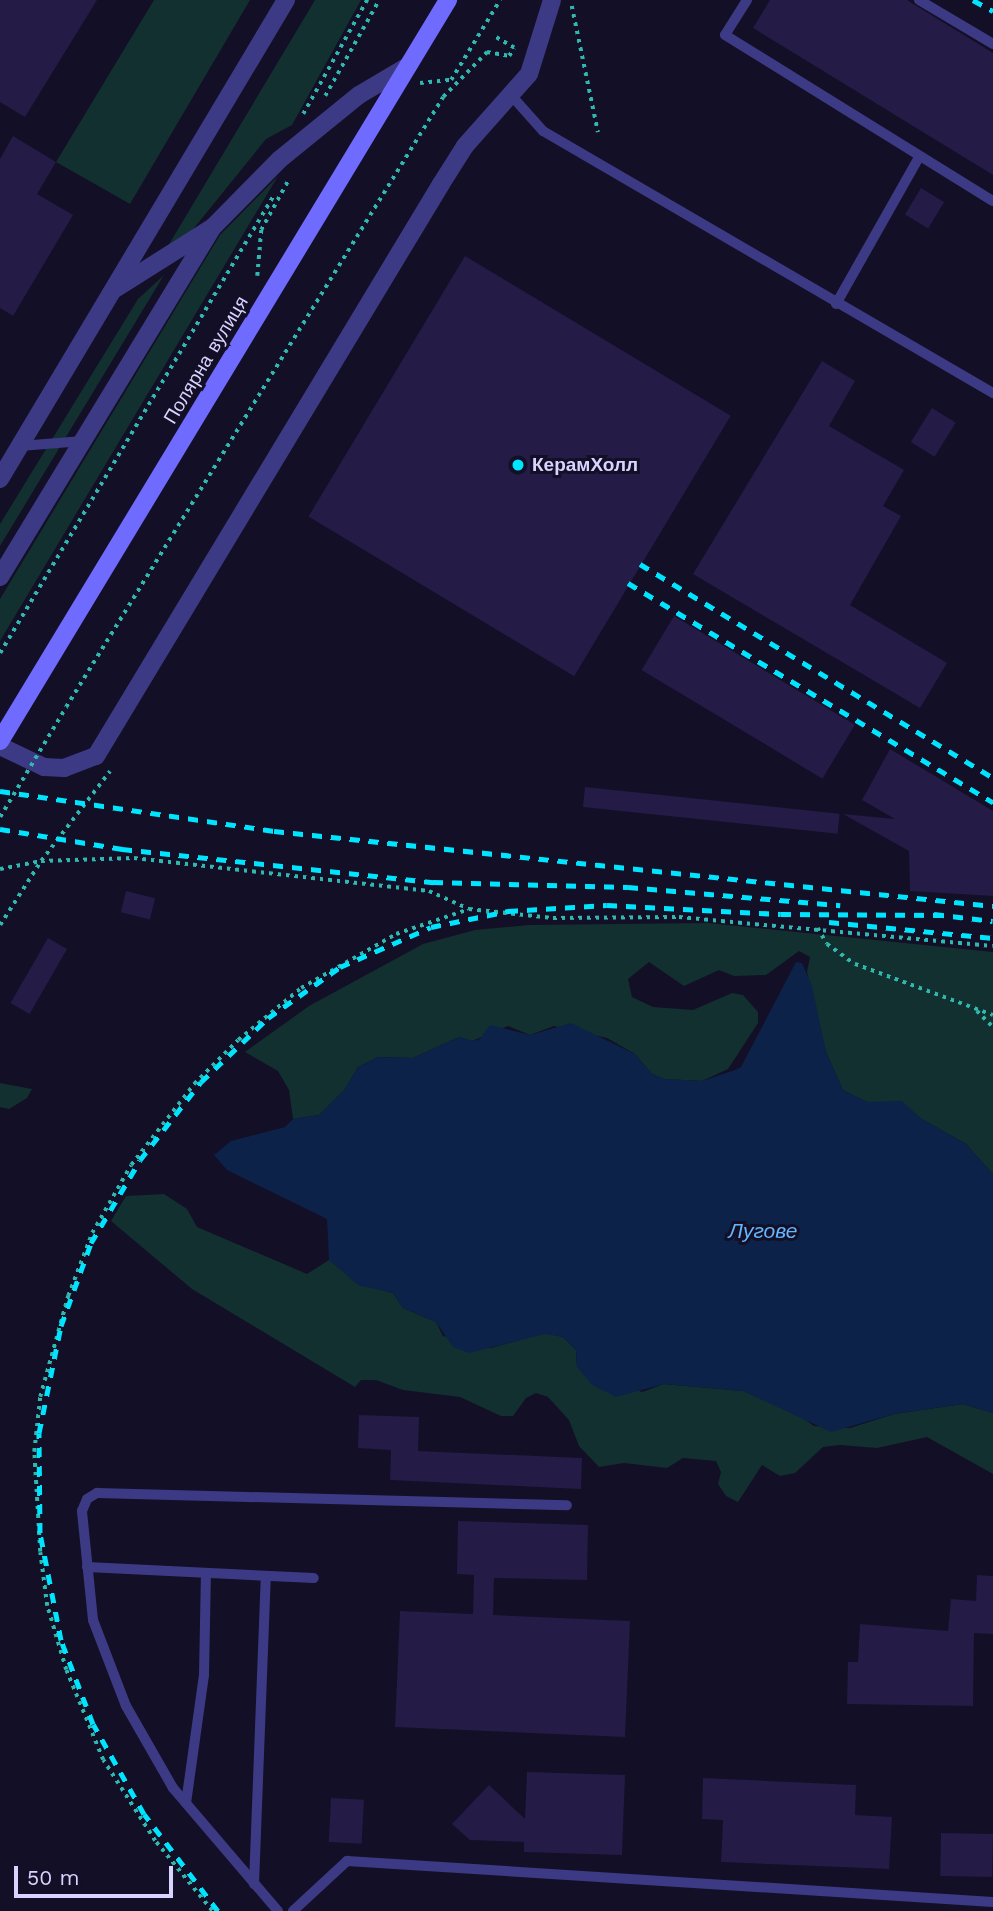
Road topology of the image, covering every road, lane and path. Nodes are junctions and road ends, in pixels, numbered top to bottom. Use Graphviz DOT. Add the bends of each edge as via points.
graph roads {
  1 [pos="286,0"];
  2 [pos="379,0"];
  3 [pos="448,0"];
  4 [pos="500,0"];
  5 [pos="552,0"];
  6 [pos="577,0"];
  7 [pos="747,0"];
  8 [pos="919,0"];
  9 [pos="493,36"];
  10 [pos="993,44"];
  11 [pos="408,66"];
  12 [pos="397,85"];
  13 [pos="511,95"];
  14 [pos="324,98"];
  15 [pos="598,132"];
  16 [pos="919,158"];
  17 [pos="289,169"];
  18 [pos="993,201"];
  19 [pos="213,227"];
  20 [pos="111,291"];
  21 [pos="836,304"];
  22 [pos="993,393"];
  23 [pos="82,441"];
  24 [pos="20,446"];
  25 [pos="0,479"];
  26 [pos="0,577"];
  27 [pos="0,653"];
  28 [pos="0,744"];
  29 [pos="112,768"];
  30 [pos="0,817"];
  31 [pos="41,861"];
  32 [pos="0,869"];
  33 [pos="468,909"];
  34 [pos="0,912"];
  35 [pos="3,920"];
  36 [pos="0,925"];
  37 [pos="818,928"];
  38 [pos="993,946"];
  39 [pos="976,1009"];
  40 [pos="993,1015"];
  41 [pos="993,1027"];
  42 [pos="566,1504"];
  43 [pos="87,1567"];
  44 [pos="206,1573"];
  45 [pos="266,1577"];
  46 [pos="314,1578"];
  47 [pos="186,1803"];
  48 [pos="254,1884"];
  49 [pos="993,1902"];
  50 [pos="212,1911"];
  51 [pos="278,1911"];
  52 [pos="293,1911"];
  1 -- 20 [label="street"];
  2 -- 14 [label="path"];
  3 -- 11 [label="main road, Полярна вулиця"];
  4 -- 12 [label="path" via="451,80"];
  5 -- 13 [label="street" via="536,59"];
  6 -- 15 [label="path" via="572,8"];
  7 -- 16 [label="lane" via="725,34"];
  8 -- 10 [label="lane"];
  9 -- 30 [label="path, bridge" via="514,48 509,56 487,52 443,97"];
  11 -- 12 [label="main road, Полярна вулиця"];
  11 -- 19 [label="street" via="359,95 279,160"];
  12 -- 28 [label="main road, Полярна вулиця"];
  13 -- 21 [label="lane" via="543,131"];
  13 -- 28 [label="street" via="465,146 441,184 96,756 64,768 44,767"];
  16 -- 18 [label="lane"];
  16 -- 21 [label="lane"];
  17 -- 27 [label="path"];
  19 -- 20 [label="street"];
  19 -- 23 [label="street"];
  20 -- 24 [label="street"];
  21 -- 22 [label="lane"];
  23 -- 24 [label="lane"];
  23 -- 26 [label="street"];
  24 -- 25 [label="street"];
  29 -- 31 [label="path"];
  31 -- 32 [label="path"];
  31 -- 33 [label="path" via="134,858 429,891"];
  31 -- 35 [label="path"];
  33 -- 37 [label="path" via="553,918 679,916"];
  33 -- 50 [label="path" via="397,934 300,988 194,1084 131,1166 92,1233 68,1296 40,1397 34,1452 40,1552 47,1606 66,1670 103,1760 155,1841"];
  34 -- 35 [label="path"];
  35 -- 36 [label="path"];
  37 -- 38 [label="path"];
  37 -- 39 [label="path" via="827,944 855,964"];
  39 -- 40 [label="path"];
  39 -- 41 [label="path"];
  42 -- 43 [label="lane" via="97,1493 87,1499 82,1511"];
  43 -- 44 [label="lane"];
  43 -- 47 [label="lane" via="93,1620 126,1706"];
  44 -- 45 [label="lane"];
  44 -- 47 [label="lane" via="204,1675"];
  45 -- 46 [label="lane"];
  45 -- 48 [label="lane"];
  47 -- 48 [label="lane"];
  48 -- 51 [label="lane"];
  49 -- 52 [label="lane" via="347,1860"];
}
